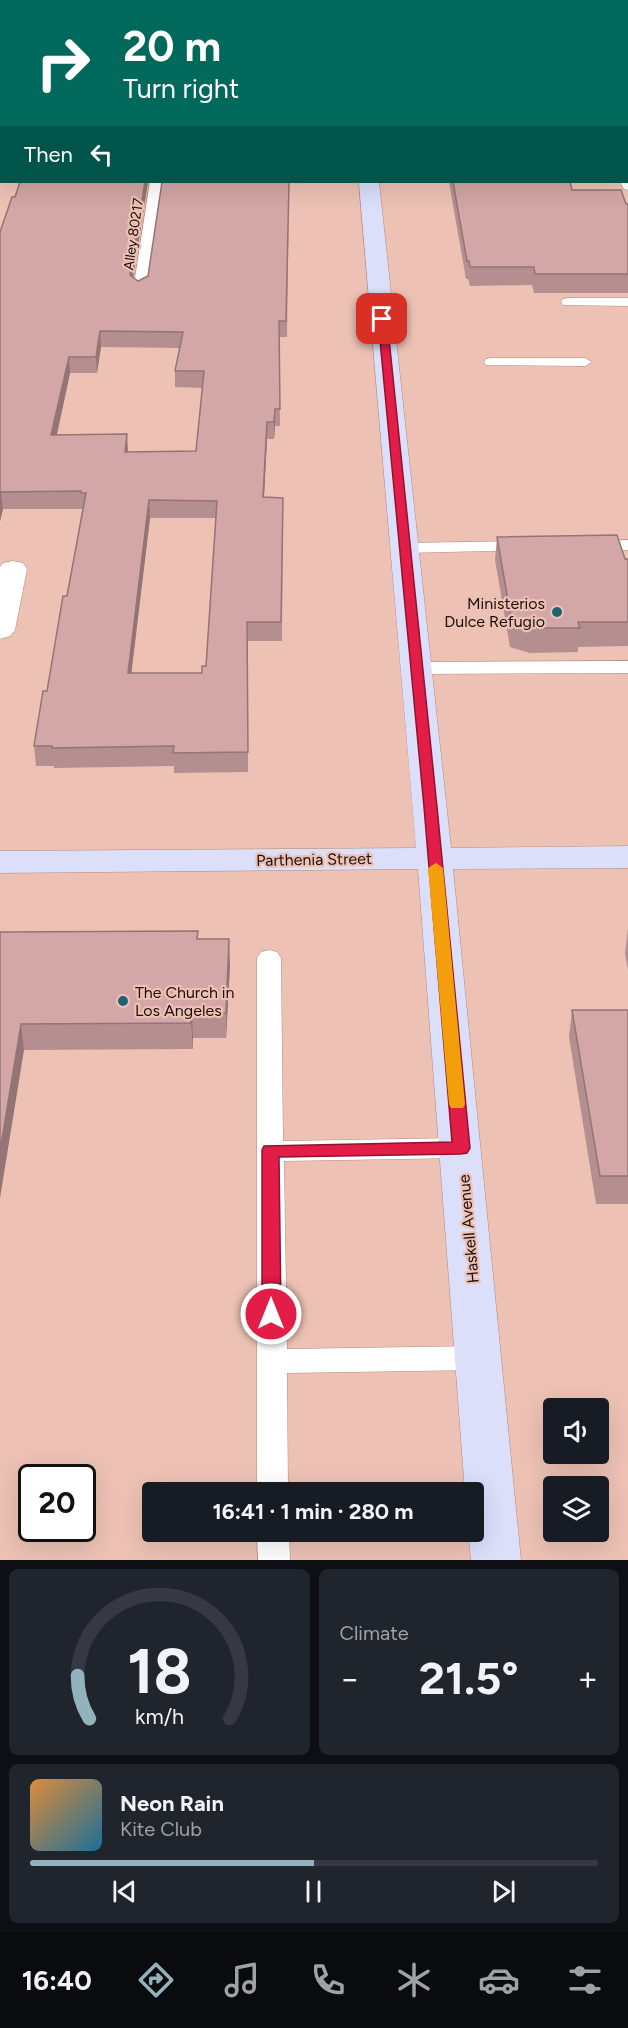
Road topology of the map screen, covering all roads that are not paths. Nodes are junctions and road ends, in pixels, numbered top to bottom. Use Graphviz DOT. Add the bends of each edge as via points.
graph roads {
  1 [pos="156,183"];
  2 [pos="369,183"];
  3 [pos="140,291"];
  4 [pos="568,302"];
  5 [pos="628,302"];
  6 [pos="491,362"];
  7 [pos="585,362"];
  8 [pos="628,545"];
  9 [pos="540,546"];
  10 [pos="573,546"];
  11 [pos="405,548"];
  12 [pos="13,569"];
  13 [pos="0,630"];
  14 [pos="628,667"];
  15 [pos="417,668"];
  16 [pos="628,857"];
  17 [pos="435,858"];
  18 [pos="0,862"];
  19 [pos="270,958"];
  20 [pos="461,1148"];
  21 [pos="270,1150"];
  22 [pos="478,1358"];
  23 [pos="272,1361"];
  24 [pos="273,1482"];
  25 [pos="273,1542"];
  26 [pos="274,1560"];
  27 [pos="496,1560"];
  1 -- 3 [label="lane, Alley 80217"];
  2 -- 11 [label="main road, Haskell Avenue"];
  4 -- 5 [label="lane"];
  6 -- 7 [label="lane"];
  8 -- 10 [label="lane"];
  9 -- 11 [label="lane"];
  11 -- 15 [label="main road, Haskell Avenue"];
  12 -- 13 [label="street"];
  14 -- 15 [label="lane"];
  15 -- 17 [label="main road, Haskell Avenue"];
  16 -- 17 [label="main road, Parthenia Street"];
  17 -- 18 [label="main road, Parthenia Street"];
  17 -- 20 [label="main road, Haskell Avenue"];
  19 -- 21 [label="lane"];
  20 -- 21 [label="lane"];
  20 -- 22 [label="main road, Haskell Avenue"];
  21 -- 23 [label="lane"];
  22 -- 23 [label="lane"];
  22 -- 27 [label="main road, Haskell Avenue"];
  23 -- 24 [label="lane"];
  25 -- 26 [label="lane"];
}
